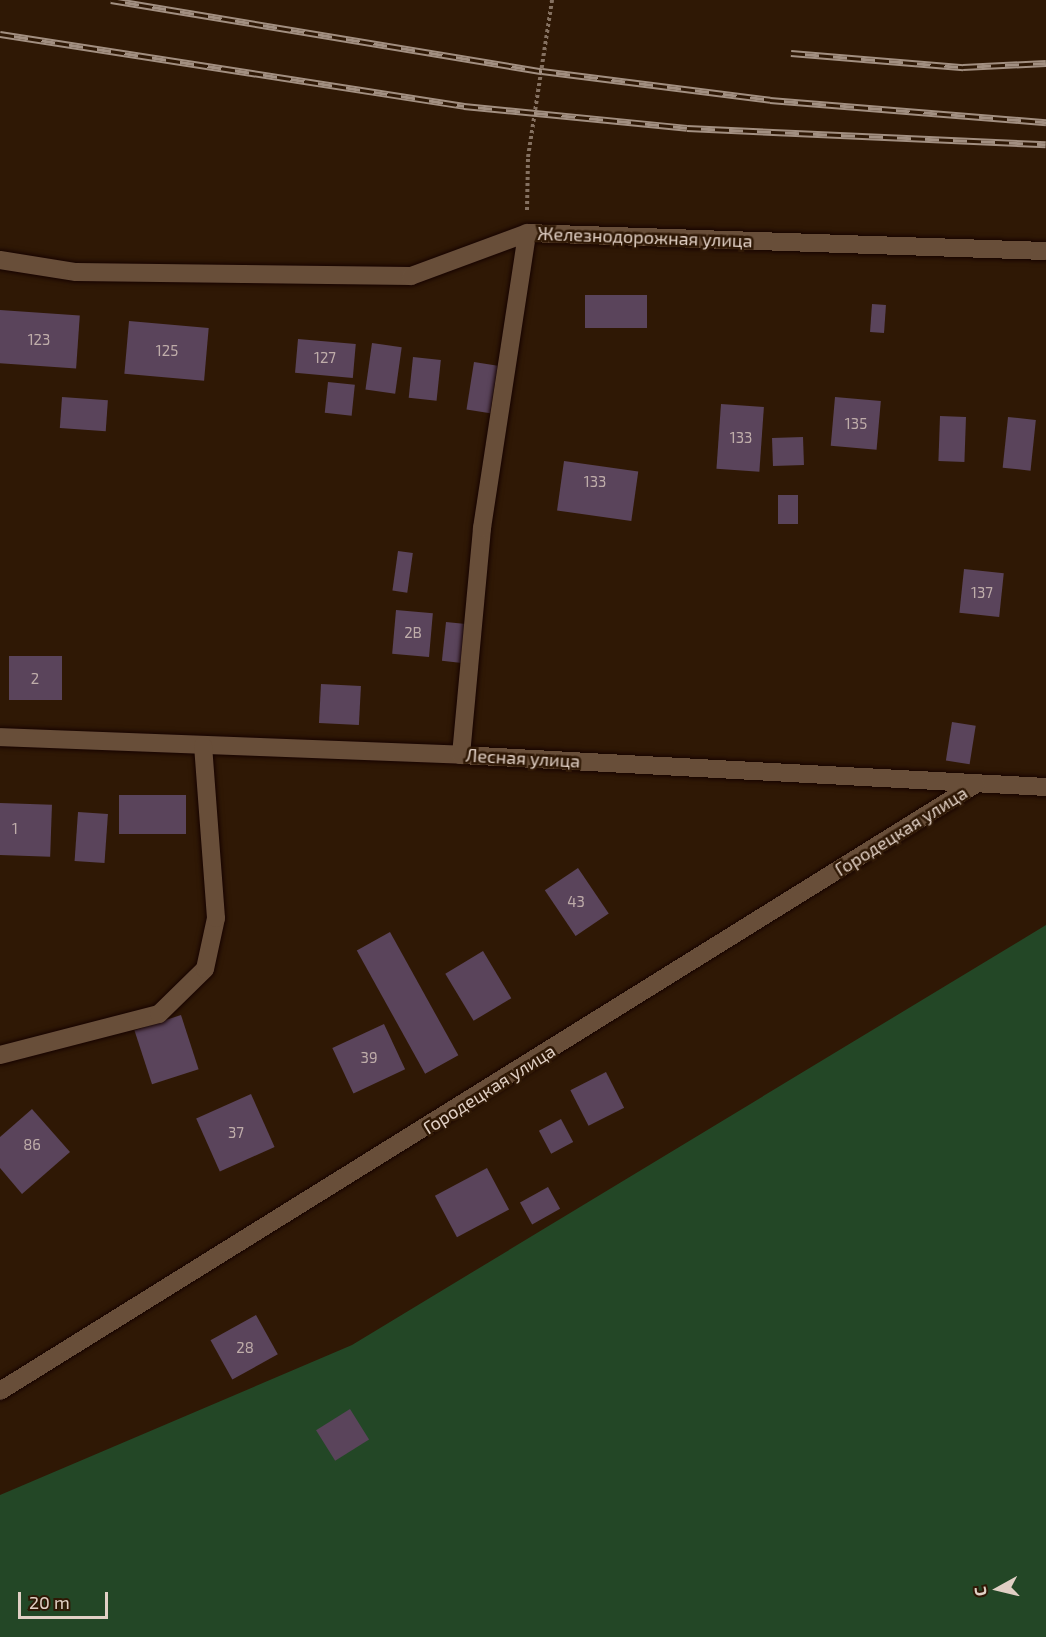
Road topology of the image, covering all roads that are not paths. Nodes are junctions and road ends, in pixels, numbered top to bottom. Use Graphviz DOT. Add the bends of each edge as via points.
graph roads {
  1 [pos="527,233"];
  2 [pos="1046,251"];
  3 [pos="0,261"];
  4 [pos="0,737"];
  5 [pos="204,745"];
  6 [pos="461,755"];
  7 [pos="976,784"];
  8 [pos="1046,787"];
  9 [pos="0,1055"];
  10 [pos="0,1391"];
  1 -- 2 [label="street, Железнодорожная улица"];
  1 -- 3 [label="street, Железнодорожная улица" via="411,276 76,273"];
  1 -- 6 [label="street" via="482,528"];
  4 -- 5 [label="street, Лесная улица"];
  5 -- 6 [label="street, Лесная улица"];
  5 -- 9 [label="street" via="216,918 205,969 159,1014"];
  6 -- 7 [label="street, Лесная улица"];
  7 -- 8 [label="street, Лесная улица"];
  7 -- 10 [label="street, Городецкая улица"];
}
